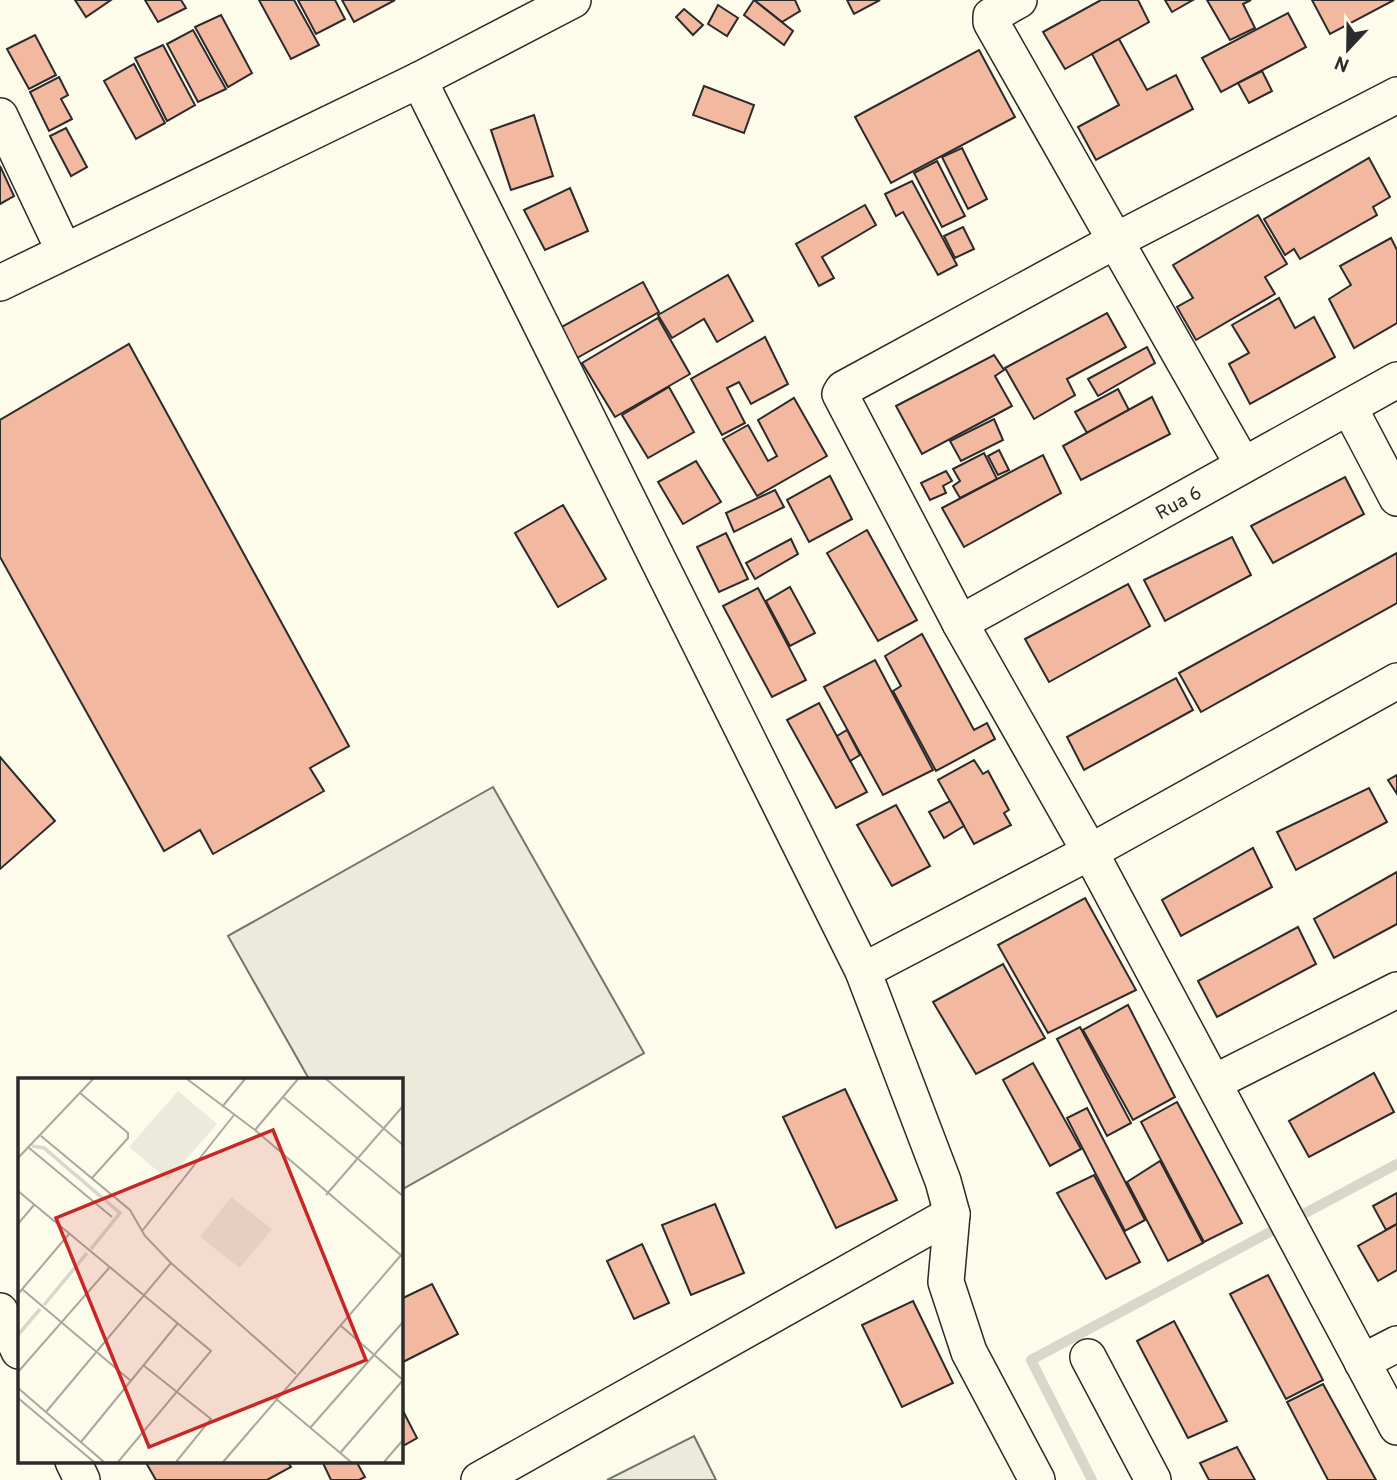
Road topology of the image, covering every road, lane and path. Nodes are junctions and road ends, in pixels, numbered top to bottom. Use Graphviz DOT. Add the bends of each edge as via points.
graph roads {
  1 [pos="573,0"];
  2 [pos="1019,0"];
  3 [pos="419,79"];
  4 [pos="1397,95"];
  5 [pos="0,116"];
  6 [pos="1115,241"];
  7 [pos="64,251"];
  8 [pos="0,283"];
  9 [pos="1397,380"];
  10 [pos="1349,407"];
  11 [pos="1243,465"];
  12 [pos="1397,498"];
  13 [pos="960,623"];
  14 [pos="1397,681"];
  15 [pos="1090,852"];
  16 [pos="863,971"];
  17 [pos="1397,990"];
  18 [pos="1215,1083"];
  19 [pos="951,1214"];
  20 [pos="0,1311"];
  21 [pos="1397,1343"];
  22 [pos="18,1349"];
  23 [pos="1088,1357"];
  24 [pos="1362,1362"];
  25 [pos="1397,1427"];
  26 [pos="73,1462"];
  27 [pos="82,1480"];
  28 [pos="478,1480"];
  29 [pos="1037,1480"];
  30 [pos="1153,1480"];
  1 -- 3 [label="street"];
  2 -- 6 [label="street" via="990,19"];
  3 -- 7 [label="street"];
  3 -- 16 [label="street"];
  4 -- 6 [label="street"];
  5 -- 7 [label="street"];
  6 -- 11 [label="street"];
  6 -- 13 [label="street" via="841,391"];
  7 -- 8 [label="street"];
  9 -- 10 [label="street, Rua 6"];
  10 -- 11 [label="street, Rua 6"];
  10 -- 12 [label="street"];
  11 -- 13 [label="street, Rua 6"];
  13 -- 15 [label="street"];
  14 -- 15 [label="street"];
  15 -- 16 [label="street"];
  15 -- 18 [label="street"];
  16 -- 19 [label="street" via="943,1181"];
  17 -- 18 [label="street"];
  18 -- 24 [label="street"];
  19 -- 28 [label="street"];
  19 -- 29 [label="street" via="946,1282 968,1352"];
  20 -- 22 [label="street"];
  21 -- 24 [label="street"];
  23 -- 30 [label="street"];
  24 -- 25 [label="street"];
  26 -- 27 [label="street"];
}
